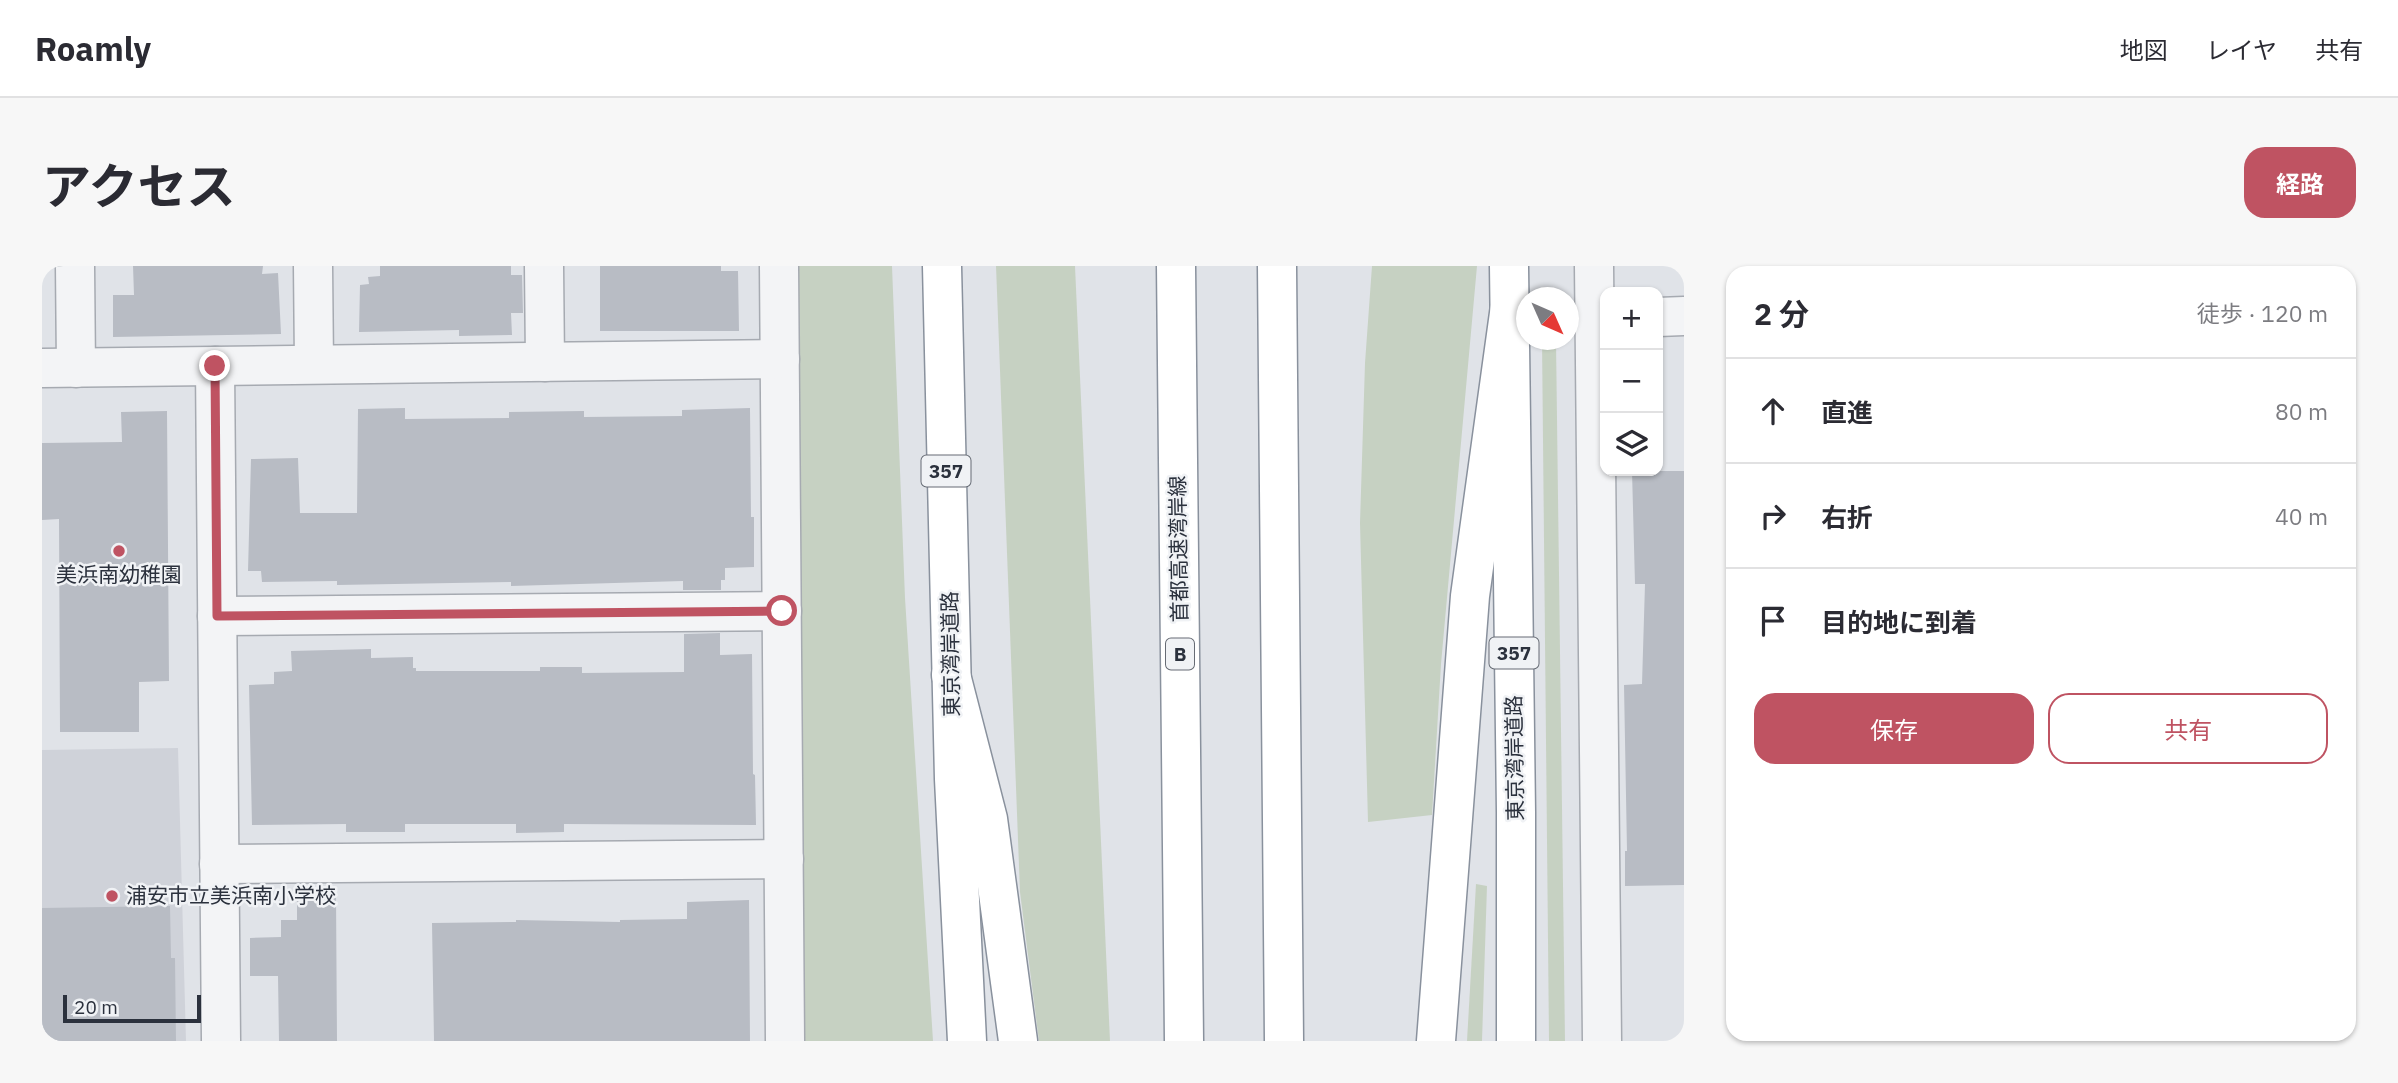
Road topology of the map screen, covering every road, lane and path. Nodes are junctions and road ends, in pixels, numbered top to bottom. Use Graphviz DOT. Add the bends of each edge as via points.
graph roads {
  1 [pos="75,266"];
  2 [pos="313,266"];
  3 [pos="544,266"];
  4 [pos="779,266"];
  5 [pos="942,266"];
  6 [pos="1176,266"];
  7 [pos="1277,266"];
  8 [pos="1509,266"];
  9 [pos="1594,266"];
  10 [pos="1510,306"];
  11 [pos="1684,316"];
  12 [pos="1600,317"];
  13 [pos="1663,317"];
  14 [pos="1600,350"];
  15 [pos="780,359"];
  16 [pos="545,362"];
  17 [pos="314,365"];
  18 [pos="215,366"];
  19 [pos="59,368"];
  20 [pos="782,611"];
  21 [pos="217,616"];
  22 [pos="951,676"];
  23 [pos="783,859"];
  24 [pos="219,864"];
  25 [pos="221,1041"];
  26 [pos="785,1041"];
  27 [pos="967,1041"];
  28 [pos="1018,1041"];
  29 [pos="1184,1041"];
  30 [pos="1284,1041"];
  31 [pos="1436,1041"];
  32 [pos="1516,1041"];
  33 [pos="1602,1041"];
  1 -- 19 [label="street"];
  2 -- 17 [label="street"];
  3 -- 16 [label="street"];
  4 -- 15 [label="street"];
  5 -- 22 [label="highway, 東京湾岸道路 / 357"];
  6 -- 29 [label="highway, 首都高速湾岸線 / B"];
  7 -- 30 [label="highway"];
  8 -- 10 [label="highway, 東京湾岸道路 / 357"];
  9 -- 12 [label="street"];
  10 -- 31 [label="highway" via="1470,596"];
  10 -- 32 [label="highway, 東京湾岸道路 / 357"];
  11 -- 13 [label="street"];
  14 -- 33 [label="street"];
  15 -- 16 [label="street"];
  15 -- 20 [label="street"];
  16 -- 17 [label="street"];
  17 -- 18 [label="street"];
  18 -- 19 [label="street"];
  18 -- 21 [label="street"];
  20 -- 21 [label="street"];
  20 -- 23 [label="street"];
  21 -- 24 [label="street"];
  22 -- 27 [label="highway, 東京湾岸道路 / 357"];
  22 -- 28 [label="highway" via="988,819"];
  23 -- 24 [label="street"];
  23 -- 26 [label="street"];
  24 -- 25 [label="street"];
}
